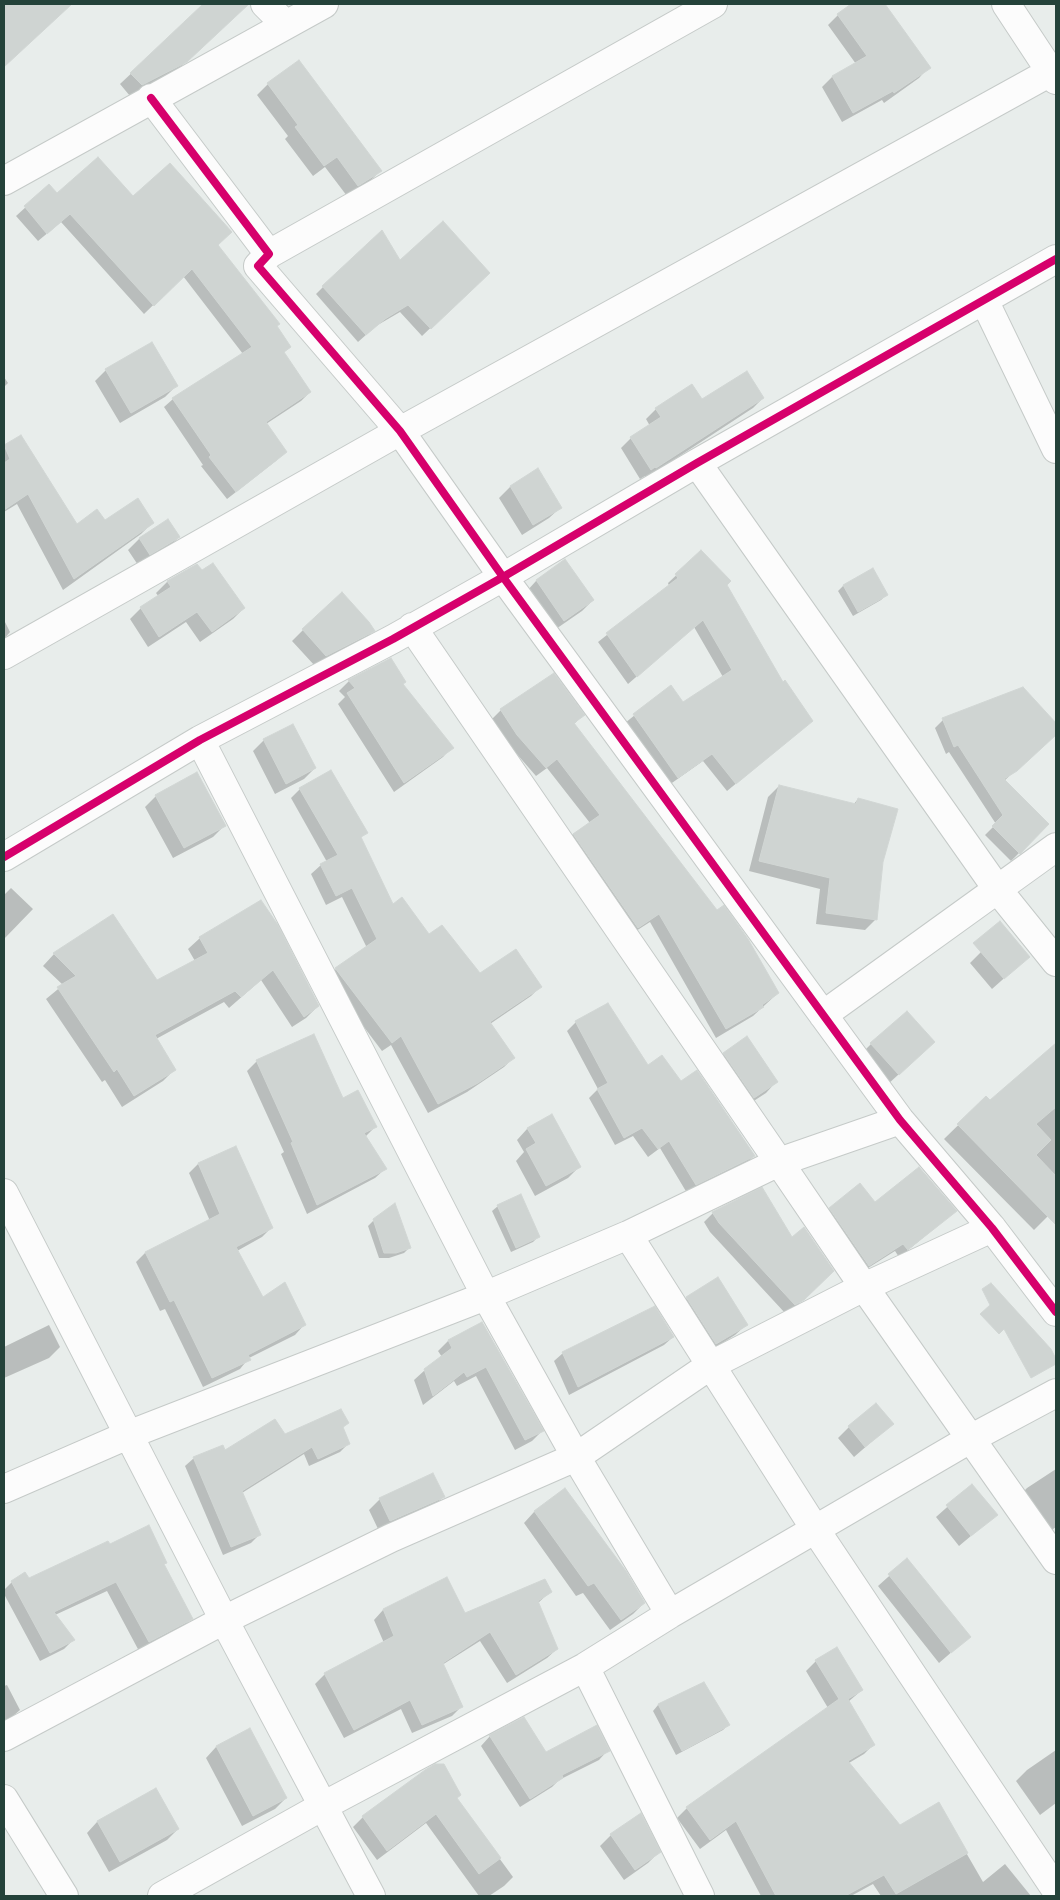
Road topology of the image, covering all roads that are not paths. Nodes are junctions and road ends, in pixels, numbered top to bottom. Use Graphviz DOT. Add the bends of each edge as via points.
graph roads {
  1 [pos="265,4"];
  2 [pos="324,4"];
  3 [pos="713,4"];
  4 [pos="1006,4"];
  5 [pos="286,25"];
  6 [pos="1054,74"];
  7 [pos="151,98"];
  8 [pos="4,181"];
  9 [pos="269,254"];
  10 [pos="1056,259"];
  11 [pos="984,300"];
  12 [pos="400,431"];
  13 [pos="1056,449"];
  14 [pos="697,463"];
  15 [pos="503,577"];
  16 [pos="412,628"];
  17 [pos="4,656"];
  18 [pos="200,740"];
  19 [pos="1056,847"];
  20 [pos="4,857"];
  21 [pos="998,890"];
  22 [pos="1056,962"];
  23 [pos="822,1015"];
  24 [pos="900,1120"];
  25 [pos="779,1162"];
  26 [pos="4,1193"];
  27 [pos="992,1228"];
  28 [pos="628,1235"];
  29 [pos="864,1287"];
  30 [pos="486,1296"];
  31 [pos="1056,1312"];
  32 [pos="711,1365"];
  33 [pos="1056,1393"];
  34 [pos="128,1435"];
  35 [pos="970,1439"];
  36 [pos="576,1457"];
  37 [pos="4,1488"];
  38 [pos="815,1529"];
  39 [pos="1056,1560"];
  40 [pos="670,1614"];
  41 [pos="224,1620"];
  42 [pos="585,1667"];
  43 [pos="4,1737"];
  44 [pos="4,1799"];
  45 [pos="323,1806"];
  46 [pos="1056,1890"];
  47 [pos="64,1896"];
  48 [pos="162,1896"];
  49 [pos="371,1896"];
  50 [pos="700,1896"];
  1 -- 5 [label="street"];
  2 -- 5 [label="street"];
  3 -- 9 [label="street"];
  4 -- 6 [label="street"];
  5 -- 7 [label="street"];
  6 -- 12 [label="street"];
  7 -- 8 [label="street"];
  7 -- 9 [label="street"];
  9 -- 12 [label="street" via="258,266"];
  10 -- 11 [label="street"];
  11 -- 13 [label="street"];
  11 -- 14 [label="street"];
  12 -- 15 [label="street"];
  12 -- 17 [label="street"];
  14 -- 15 [label="street"];
  14 -- 21 [label="street"];
  15 -- 16 [label="street"];
  15 -- 23 [label="street"];
  16 -- 18 [label="street"];
  16 -- 25 [label="street"];
  18 -- 20 [label="street"];
  18 -- 30 [label="street"];
  19 -- 21 [label="street"];
  21 -- 22 [label="street"];
  21 -- 23 [label="street"];
  23 -- 24 [label="street"];
  24 -- 25 [label="street"];
  24 -- 27 [label="street"];
  25 -- 28 [label="street"];
  25 -- 29 [label="street"];
  26 -- 34 [label="street"];
  27 -- 29 [label="street"];
  27 -- 31 [label="street"];
  28 -- 30 [label="street"];
  28 -- 32 [label="street"];
  29 -- 32 [label="street"];
  29 -- 35 [label="street"];
  30 -- 34 [label="street"];
  30 -- 36 [label="street"];
  32 -- 36 [label="street"];
  32 -- 38 [label="street"];
  33 -- 35 [label="street"];
  34 -- 37 [label="street"];
  34 -- 41 [label="street"];
  35 -- 38 [label="street"];
  35 -- 39 [label="street"];
  36 -- 40 [label="street"];
  36 -- 41 [label="street" via="391,1538"];
  38 -- 40 [label="street"];
  38 -- 46 [label="street"];
  40 -- 42 [label="street"];
  41 -- 43 [label="street"];
  41 -- 45 [label="street"];
  42 -- 45 [label="street"];
  42 -- 50 [label="street"];
  44 -- 47 [label="street"];
  45 -- 48 [label="street"];
  45 -- 49 [label="street"];
}
